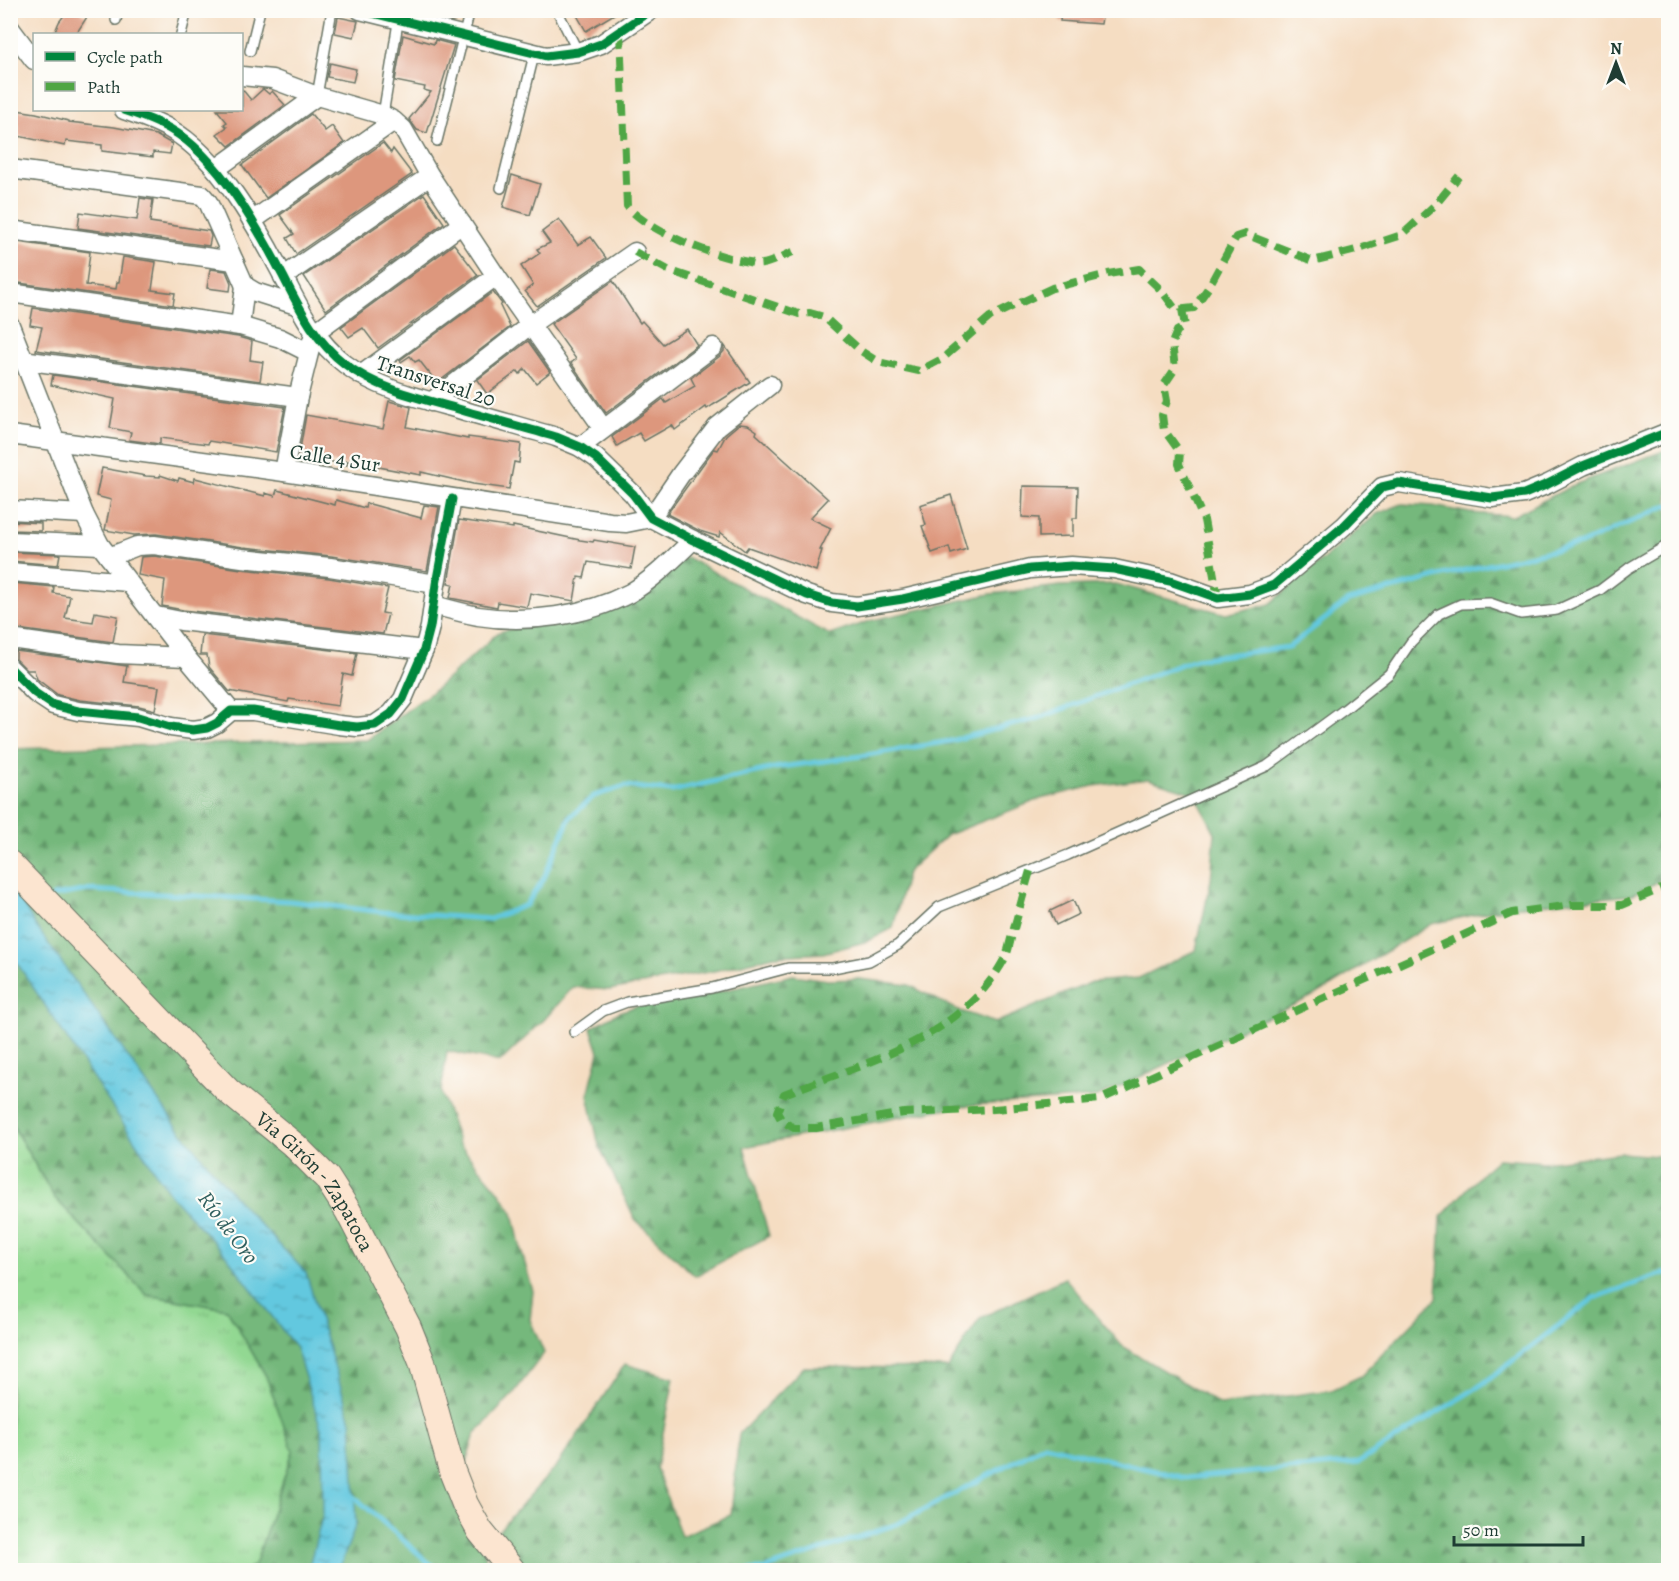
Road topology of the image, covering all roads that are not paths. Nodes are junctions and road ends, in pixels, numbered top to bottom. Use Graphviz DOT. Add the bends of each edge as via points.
graph roads {
  1 [pos="187,10"];
  2 [pos="260,10"];
  3 [pos="332,10"];
  4 [pos="360,10"];
  5 [pos="470,10"];
  6 [pos="556,10"];
  7 [pos="650,11"];
  8 [pos="399,15"];
  9 [pos="10,28"];
  10 [pos="181,33"];
  11 [pos="463,37"];
  12 [pos="250,51"];
  13 [pos="578,52"];
  14 [pos="534,55"];
  15 [pos="33,59"];
  16 [pos="243,76"];
  17 [pos="317,96"];
  18 [pos="126,111"];
  19 [pos="389,118"];
  20 [pos="437,141"];
  21 [pos="10,169"];
  22 [pos="216,169"];
  23 [pos="430,176"];
  24 [pos="501,188"];
  25 [pos="252,221"];
  26 [pos="462,224"];
  27 [pos="10,230"];
  28 [pos="635,252"];
  29 [pos="234,261"];
  30 [pos="496,276"];
  31 [pos="284,277"];
  32 [pos="245,286"];
  33 [pos="10,293"];
  34 [pos="296,305"];
  35 [pos="10,325"];
  36 [pos="530,325"];
  37 [pos="240,326"];
  38 [pos="314,333"];
  39 [pos="713,347"];
  40 [pos="308,352"];
  41 [pos="17,359"];
  42 [pos="361,375"];
  43 [pos="770,385"];
  44 [pos="298,397"];
  45 [pos="431,402"];
  46 [pos="603,428"];
  47 [pos="1668,432"];
  48 [pos="10,435"];
  49 [pos="54,441"];
  50 [pos="580,447"];
  51 [pos="284,472"];
  52 [pos="452,499"];
  53 [pos="10,510"];
  54 [pos="84,514"];
  55 [pos="651,518"];
  56 [pos="693,540"];
  57 [pos="10,541"];
  58 [pos="1668,545"];
  59 [pos="105,551"];
  60 [pos="10,572"];
  61 [pos="128,582"];
  62 [pos="436,584"];
  63 [pos="434,605"];
  64 [pos="156,616"];
  65 [pos="10,639"];
  66 [pos="424,650"];
  67 [pos="186,657"];
  68 [pos="10,668"];
  69 [pos="231,711"];
  70 [pos="16,869"];
  71 [pos="574,1032"];
  72 [pos="512,1570"];
  1 -- 10 [label="lane"];
  2 -- 12 [label="lane"];
  3 -- 17 [label="lane"];
  4 -- 8 [label="street"];
  5 -- 11 [label="lane"];
  6 -- 13 [label="lane"];
  7 -- 13 [label="street" via="600,44"];
  8 -- 11 [label="street"];
  8 -- 19 [label="lane"];
  9 -- 15 [label="street"];
  11 -- 14 [label="street"];
  11 -- 20 [label="lane"];
  13 -- 14 [label="street"];
  14 -- 24 [label="lane"];
  16 -- 17 [label="street" via="272,79"];
  17 -- 19 [label="street"];
  17 -- 22 [label="street"];
  18 -- 22 [label="street, Transversal 20" via="171,130"];
  19 -- 23 [label="street" via="411,140"];
  19 -- 25 [label="street"];
  21 -- 29 [label="street" via="202,195"];
  22 -- 25 [label="street, Transversal 20"];
  23 -- 26 [label="street"];
  23 -- 31 [label="street"];
  25 -- 31 [label="street, Transversal 20"];
  26 -- 30 [label="street"];
  26 -- 38 [label="street"];
  27 -- 29 [label="street"];
  28 -- 36 [label="street"];
  29 -- 32 [label="street"];
  30 -- 36 [label="street"];
  30 -- 42 [label="street"];
  31 -- 34 [label="street, Transversal 20"];
  32 -- 34 [label="street"];
  32 -- 37 [label="street"];
  33 -- 37 [label="street"];
  34 -- 38 [label="street, Transversal 20"];
  35 -- 41 [label="street"];
  36 -- 45 [label="street"];
  36 -- 46 [label="street"];
  37 -- 40 [label="street" via="280,338"];
  38 -- 40 [label="street"];
  38 -- 42 [label="street, Transversal 20"];
  39 -- 46 [label="street"];
  40 -- 44 [label="street"];
  41 -- 44 [label="street"];
  41 -- 49 [label="street"];
  42 -- 45 [label="street, Transversal 20"];
  43 -- 55 [label="street" via="717,427"];
  44 -- 51 [label="street"];
  45 -- 50 [label="street, Transversal 20"];
  46 -- 50 [label="street"];
  47 -- 56 [label="street" via="1524,494 1492,498 1399,483 1382,487 1344,526 1274,585 1250,594 1218,598 1170,581 1114,569 1071,566 1030,569 857,606 807,595"];
  48 -- 49 [label="street, Calle 4 Sur"];
  49 -- 51 [label="street, Calle 4 Sur"];
  49 -- 54 [label="street"];
  50 -- 55 [label="street, Transversal 20" via="614,473"];
  51 -- 52 [label="street, Calle 4 Sur"];
  52 -- 55 [label="street, Calle 4 Sur" via="610,522"];
  52 -- 62 [label="street"];
  53 -- 54 [label="street"];
  54 -- 59 [label="street"];
  55 -- 56 [label="street"];
  56 -- 63 [label="street" via="640,586 599,606 519,619 479,616"];
  57 -- 59 [label="street"];
  58 -- 71 [label="lane" via="1600,590 1557,610 1521,615 1490,603 1461,604 1439,614 1410,642 1389,674 1267,766 1068,855 939,907 898,945 869,961 832,968 788,968 712,988 627,1002 603,1011"];
  59 -- 61 [label="street"];
  59 -- 62 [label="street" via="154,544"];
  60 -- 61 [label="street"];
  61 -- 64 [label="street"];
  62 -- 63 [label="street"];
  63 -- 66 [label="street"];
  64 -- 66 [label="street"];
  64 -- 67 [label="street"];
  65 -- 67 [label="street" via="118,654"];
  66 -- 69 [label="street" via="403,699 375,725 357,727 278,713"];
  67 -- 69 [label="street"];
  68 -- 69 [label="street" via="34,693 53,705 78,711 138,717 193,730 217,723"];
  70 -- 72 [label="main road, Vía Girón - Zapatoca" via="228,1091 294,1145 327,1178 348,1210 408,1327 465,1504 480,1531"];
}
